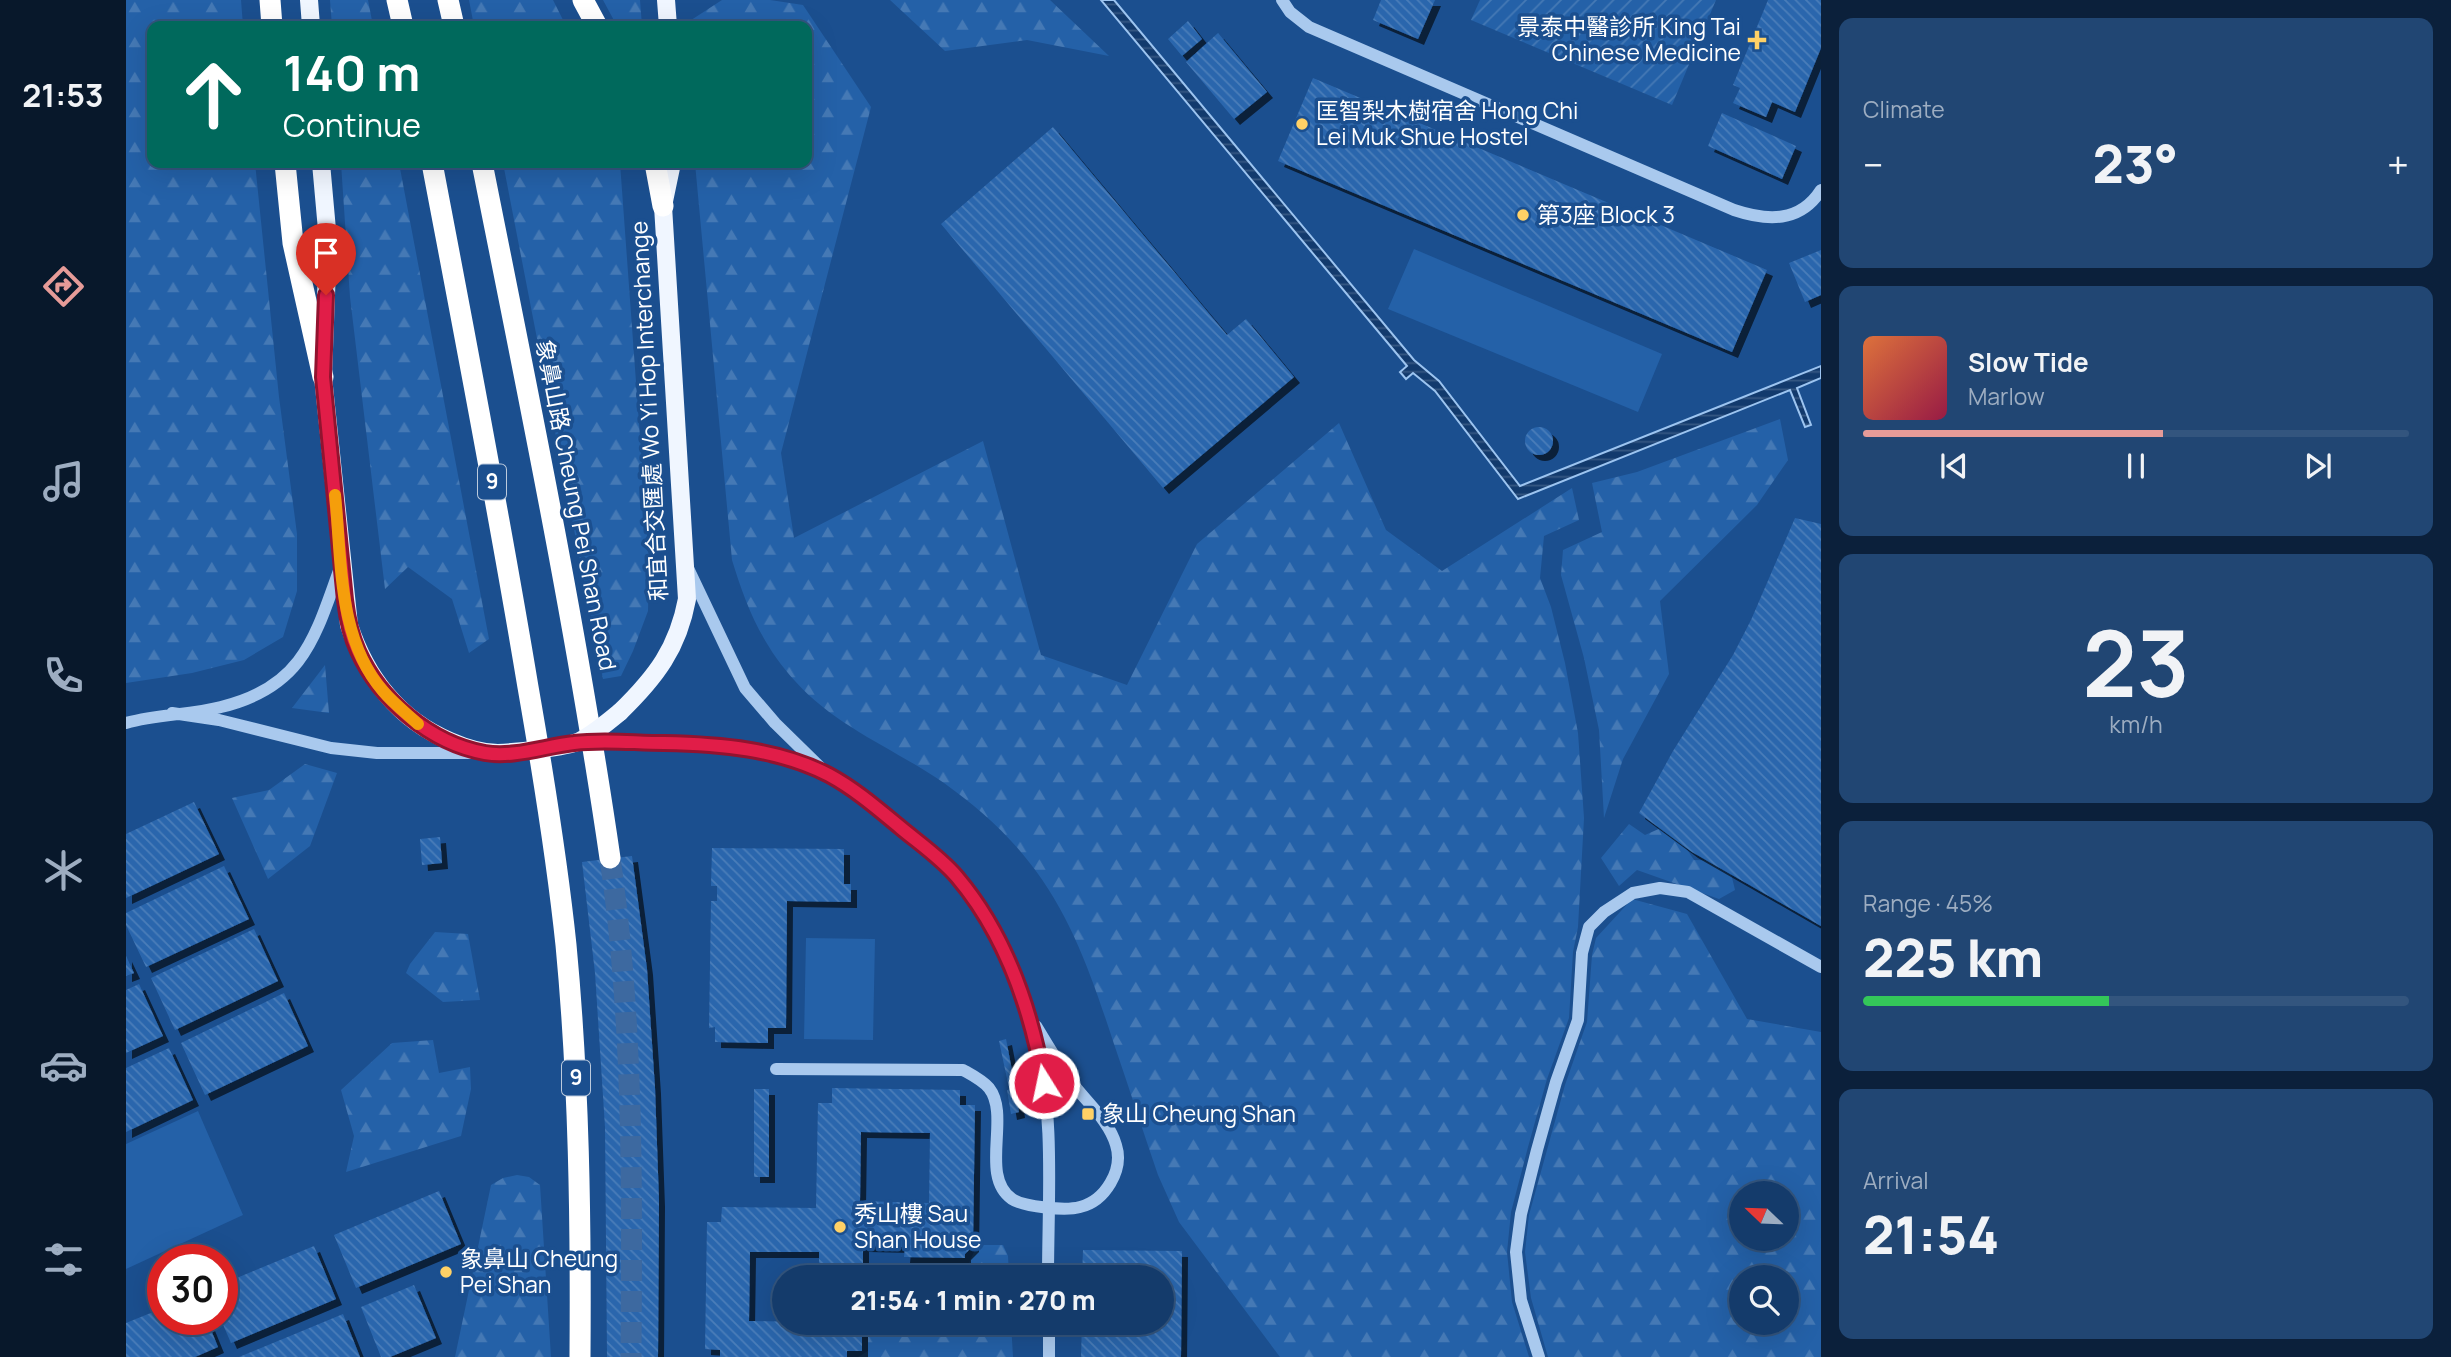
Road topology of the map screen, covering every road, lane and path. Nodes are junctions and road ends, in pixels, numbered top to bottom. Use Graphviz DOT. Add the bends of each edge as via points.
graph roads {
  1 [pos="270,0"];
  2 [pos="309,0"];
  3 [pos="397,0"];
  4 [pos="448,0"];
  5 [pos="583,0"];
  6 [pos="666,0"];
  7 [pos="1282,0"];
  8 [pos="272,21"];
  9 [pos="311,21"];
  10 [pos="402,21"];
  11 [pos="453,21"];
  12 [pos="594,21"];
  13 [pos="668,21"];
  14 [pos="286,168"];
  15 [pos="321,168"];
  16 [pos="433,168"];
  17 [pos="483,168"];
  18 [pos="656,168"];
  19 [pos="671,168"];
  20 [pos="1821,190"];
  21 [pos="663,206"];
  22 [pos="323,377"];
  23 [pos="684,559"];
  24 [pos="342,561"];
  25 [pos="172,713"];
  26 [pos="126,723"];
  27 [pos="578,742"];
  28 [pos="492,753"];
  29 [pos="828,774"];
  30 [pos="610,859"];
  31 [pos="1821,967"];
  32 [pos="1028,1010"];
  33 [pos="776,1069"];
  34 [pos="1049,1208"];
  35 [pos="1048,1265"];
  36 [pos="1049,1335"];
  37 [pos="580,1357"];
  38 [pos="1049,1357"];
  39 [pos="1539,1357"];
  1 -- 8 [label="highway"];
  2 -- 9 [label="main road"];
  3 -- 10 [label="highway"];
  4 -- 11 [label="highway"];
  5 -- 12 [label="highway"];
  6 -- 13 [label="main road"];
  7 -- 20 [label="street" via="1309,27 1734,211 1780,218 1801,210"];
  14 -- 22 [label="highway" via="293,243"];
  15 -- 22 [label="main road, 和宜合交匯處 Wo Yi Hop Interchange" via="328,241"];
  16 -- 37 [label="highway, 9" via="514,598 565,942 577,1086"];
  17 -- 30 [label="highway, 象鼻山路 Cheung Pei Shan Road" via="564,575"];
  18 -- 21 [label="highway"];
  19 -- 21 [label="main road, 和宜合交匯處 Wo Yi Hop Interchange"];
  21 -- 23 [label="main road, 和宜合交匯處 Wo Yi Hop Interchange"];
  22 -- 24 [label="main road, 和宜合交匯處 Wo Yi Hop Interchange"];
  23 -- 27 [label="main road, 和宜合交匯處 Wo Yi Hop Interchange, bridge" via="687,599 673,646 659,670 621,712"];
  23 -- 29 [label="street" via="745,688"];
  24 -- 25 [label="street" via="318,629 294,669 253,696 220,708"];
  24 -- 28 [label="main road, 和宜合交匯處 Wo Yi Hop Interchange" via="349,625 357,649 381,689 419,725 439,737"];
  25 -- 26 [label="street"];
  25 -- 28 [label="street" via="331,748 377,753"];
  27 -- 28 [label="main road, 和宜合交匯處 Wo Yi Hop Interchange, bridge"];
  27 -- 29 [label="street, bridge" via="747,750"];
  29 -- 32 [label="street" via="955,874 1002,946"];
  31 -- 39 [label="street" via="1688,892 1660,888 1633,893 1589,927 1578,1020 1537,1150 1516,1252 1521,1300"];
  32 -- 34 [label="street" via="1044,1083"];
  32 -- 34 [label="street" via="1057,1061 1104,1122 1119,1160 1100,1197 1076,1208"];
  33 -- 34 [label="street" via="963,1070 990,1089 996,1104 997,1175 1002,1188 1014,1200"];
  34 -- 35 [label="street"];
  36 -- 38 [label="street"];
}
